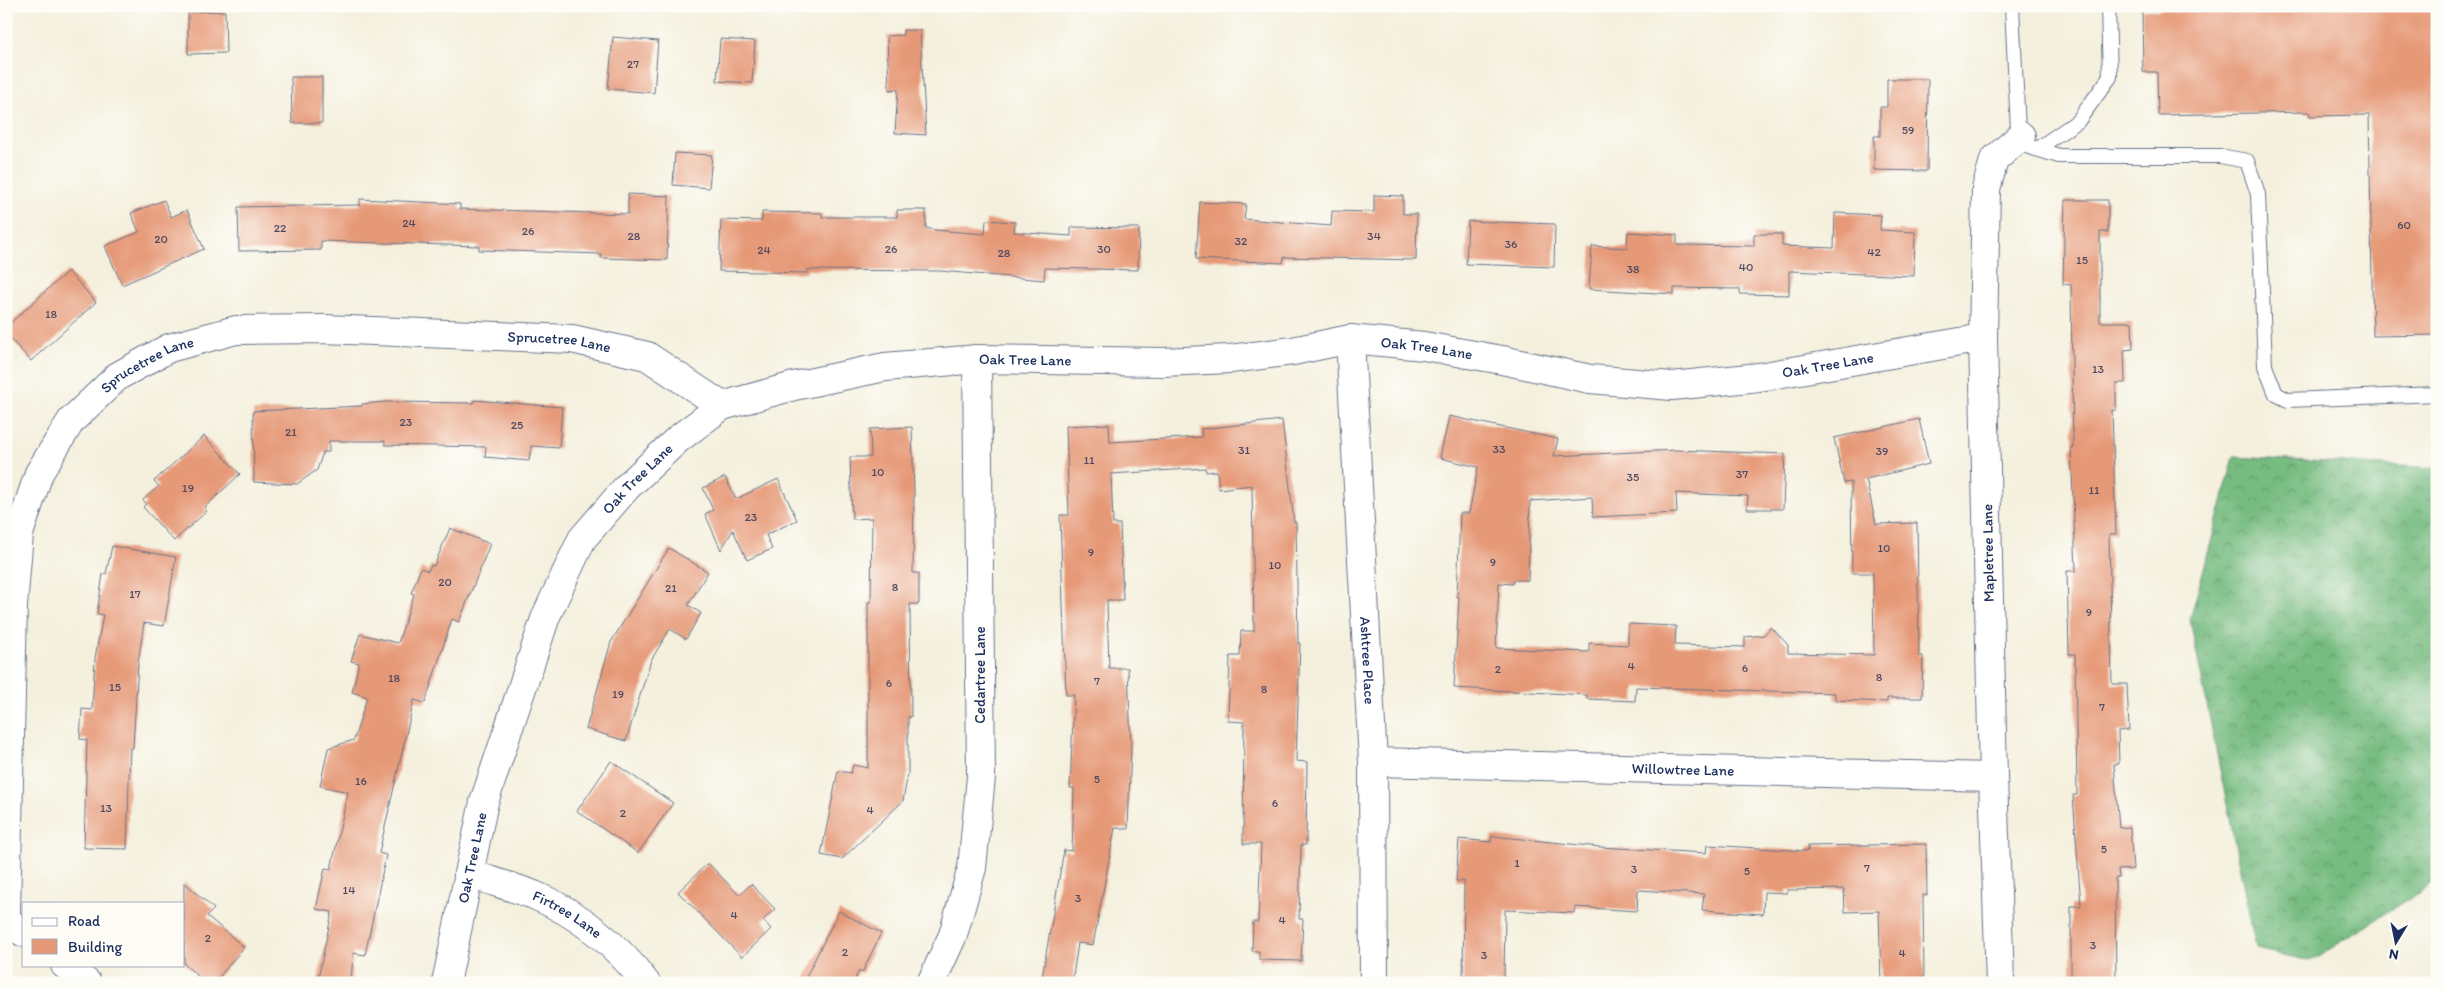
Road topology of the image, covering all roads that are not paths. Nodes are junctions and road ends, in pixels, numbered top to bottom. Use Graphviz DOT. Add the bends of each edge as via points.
graph roads {
  1 [pos="2012,6"];
  2 [pos="2108,6"];
  3 [pos="2029,143"];
  4 [pos="1984,338"];
  5 [pos="1350,339"];
  6 [pos="978,359"];
  7 [pos="2437,394"];
  8 [pos="722,406"];
  9 [pos="1373,762"];
  10 [pos="1993,777"];
  11 [pos="468,873"];
  12 [pos="6,912"];
  13 [pos="6,920"];
  14 [pos="22,932"];
  15 [pos="66,966"];
  16 [pos="87,983"];
  17 [pos="446,983"];
  18 [pos="646,983"];
  19 [pos="931,983"];
  20 [pos="1374,983"];
  21 [pos="2000,983"];
  1 -- 3 [label="lane" via="2018,130"];
  2 -- 3 [label="lane" via="2110,77 2078,121"];
  3 -- 4 [label="street, Mapletree Lane" via="1994,160 1986,188"];
  3 -- 7 [label="lane" via="2058,156 2220,156 2247,161 2258,194 2265,366 2276,394 2288,400"];
  4 -- 5 [label="street, Oak Tree Lane" via="1759,377 1672,386 1590,379 1433,348"];
  4 -- 10 [label="street, Mapletree Lane"];
  5 -- 6 [label="street, Oak Tree Lane" via="1230,359 1162,362"];
  5 -- 9 [label="street, Ashtree Place"];
  6 -- 8 [label="street, Oak Tree Lane" via="885,367 794,386"];
  6 -- 19 [label="street, Cedartree Lane" via="981,777 972,868 953,935"];
  8 -- 11 [label="street, Oak Tree Lane" via="672,445 627,487 582,539 546,616 514,706 484,802"];
  8 -- 12 [label="street, Sprucetree Lane" via="647,356 572,339 324,329 236,330 169,348 118,376 71,421 39,473 19,534 13,606"];
  9 -- 10 [label="street, Willowtree Lane"];
  9 -- 20 [label="street, Ashtree Place"];
  10 -- 21 [label="street, Mapletree Lane"];
  11 -- 17 [label="street, Oak Tree Lane"];
  11 -- 18 [label="street, Firtree Lane" via="536,896 592,927"];
  13 -- 14 [label="street"];
  15 -- 16 [label="street"];
}
